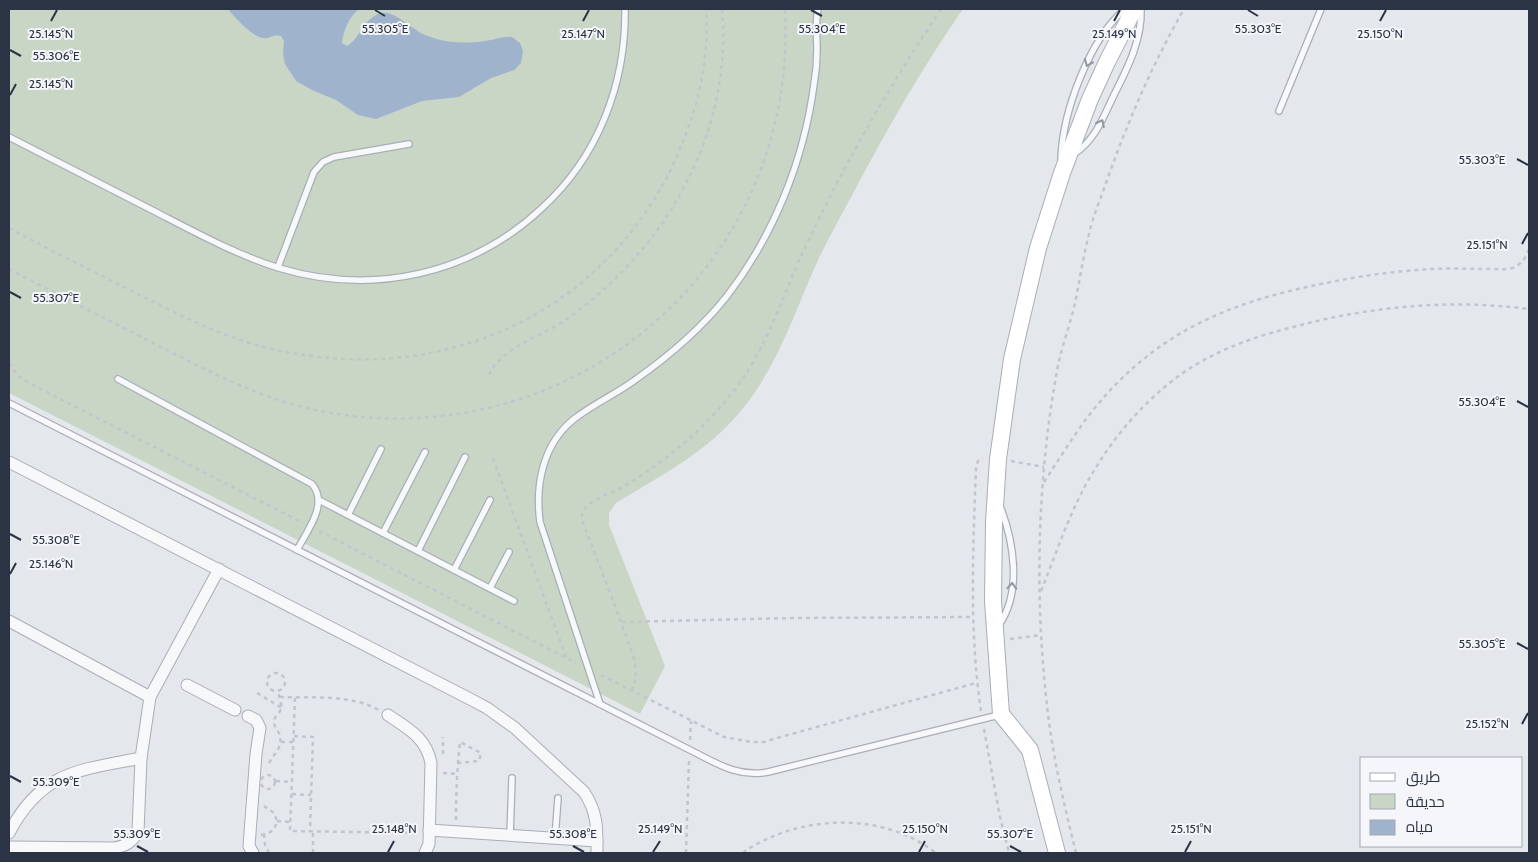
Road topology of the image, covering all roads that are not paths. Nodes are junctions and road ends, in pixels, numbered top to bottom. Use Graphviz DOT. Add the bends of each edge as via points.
graph roads {
  1 [pos="625,9"];
  2 [pos="818,9"];
  3 [pos="1125,9"];
  4 [pos="1134,9"];
  5 [pos="1141,9"];
  6 [pos="1321,9"];
  7 [pos="1278,111"];
  8 [pos="9,137"];
  9 [pos="409,144"];
  10 [pos="1068,157"];
  11 [pos="1062,174"];
  12 [pos="278,267"];
  13 [pos="118,380"];
  14 [pos="9,403"];
  15 [pos="381,449"];
  16 [pos="425,452"];
  17 [pos="465,456"];
  18 [pos="9,462"];
  19 [pos="319,500"];
  20 [pos="490,500"];
  21 [pos="348,515"];
  22 [pos="383,533"];
  23 [pos="297,550"];
  24 [pos="418,551"];
  25 [pos="509,552"];
  26 [pos="219,569"];
  27 [pos="454,570"];
  28 [pos="490,588"];
  29 [pos="514,601"];
  30 [pos="9,622"];
  31 [pos="187,685"];
  32 [pos="150,697"];
  33 [pos="600,704"];
  34 [pos="235,710"];
  35 [pos="1001,714"];
  36 [pos="388,715"];
  37 [pos="248,716"];
  38 [pos="141,758"];
  39 [pos="512,778"];
  40 [pos="558,798"];
  41 [pos="429,832"];
  42 [pos="9,833"];
  43 [pos="510,836"];
  44 [pos="555,838"];
  45 [pos="9,847"];
  46 [pos="597,847"];
  47 [pos="253,853"];
  48 [pos="425,853"];
  49 [pos="1058,853"];
  1 -- 12 [label="lane" via="620,69 598,134 563,187 521,227 479,253 430,271 397,278 344,280"];
  2 -- 33 [label="lane" via="816,69 804,138 787,190 751,260 727,296 694,333 635,380 576,418 555,440 545,459 539,492 540,522"];
  3 -- 11 [label="lane, one-way" via="1111,22 1097,44 1072,102 1063,137"];
  4 -- 10 [label="street" via="1090,99"];
  10 -- 5 [label="lane, one-way" via="1090,141 1099,126 1132,56"];
  6 -- 7 [label="lane"];
  8 -- 12 [label="lane" via="198,233"];
  9 -- 12 [label="lane" via="334,157 323,162 314,172"];
  10 -- 11 [label="street"];
  11 -- 35 [label="street" via="1038,248 1012,359 1004,415 993,561"];
  13 -- 19 [label="lane" via="307,480 316,488"];
  14 -- 23 [label="lane"];
  15 -- 21 [label="lane"];
  16 -- 22 [label="lane"];
  17 -- 24 [label="lane"];
  18 -- 26 [label="street"];
  19 -- 21 [label="lane"];
  19 -- 23 [label="lane" via="317,512"];
  20 -- 27 [label="lane"];
  21 -- 22 [label="lane"];
  22 -- 24 [label="lane"];
  23 -- 33 [label="lane"];
  24 -- 27 [label="lane"];
  25 -- 28 [label="lane"];
  26 -- 32 [label="street"];
  26 -- 46 [label="street" via="502,718 584,792 595,814"];
  27 -- 28 [label="lane"];
  28 -- 29 [label="lane"];
  30 -- 32 [label="street"];
  31 -- 34 [label="street"];
  32 -- 38 [label="street"];
  33 -- 35 [label="lane" via="745,774 757,774"];
  35 -- 49 [label="street" via="1030,750"];
  36 -- 41 [label="street" via="421,740 429,754"];
  37 -- 47 [label="street" via="256,720 260,728 249,846"];
  38 -- 42 [label="street" via="66,774 30,801"];
  38 -- 45 [label="street" via="138,832 133,841 124,847 114,848"];
  39 -- 43 [label="lane"];
  40 -- 44 [label="lane"];
  41 -- 43 [label="street"];
  41 -- 48 [label="street"];
  43 -- 44 [label="street"];
  44 -- 46 [label="street"];
}
